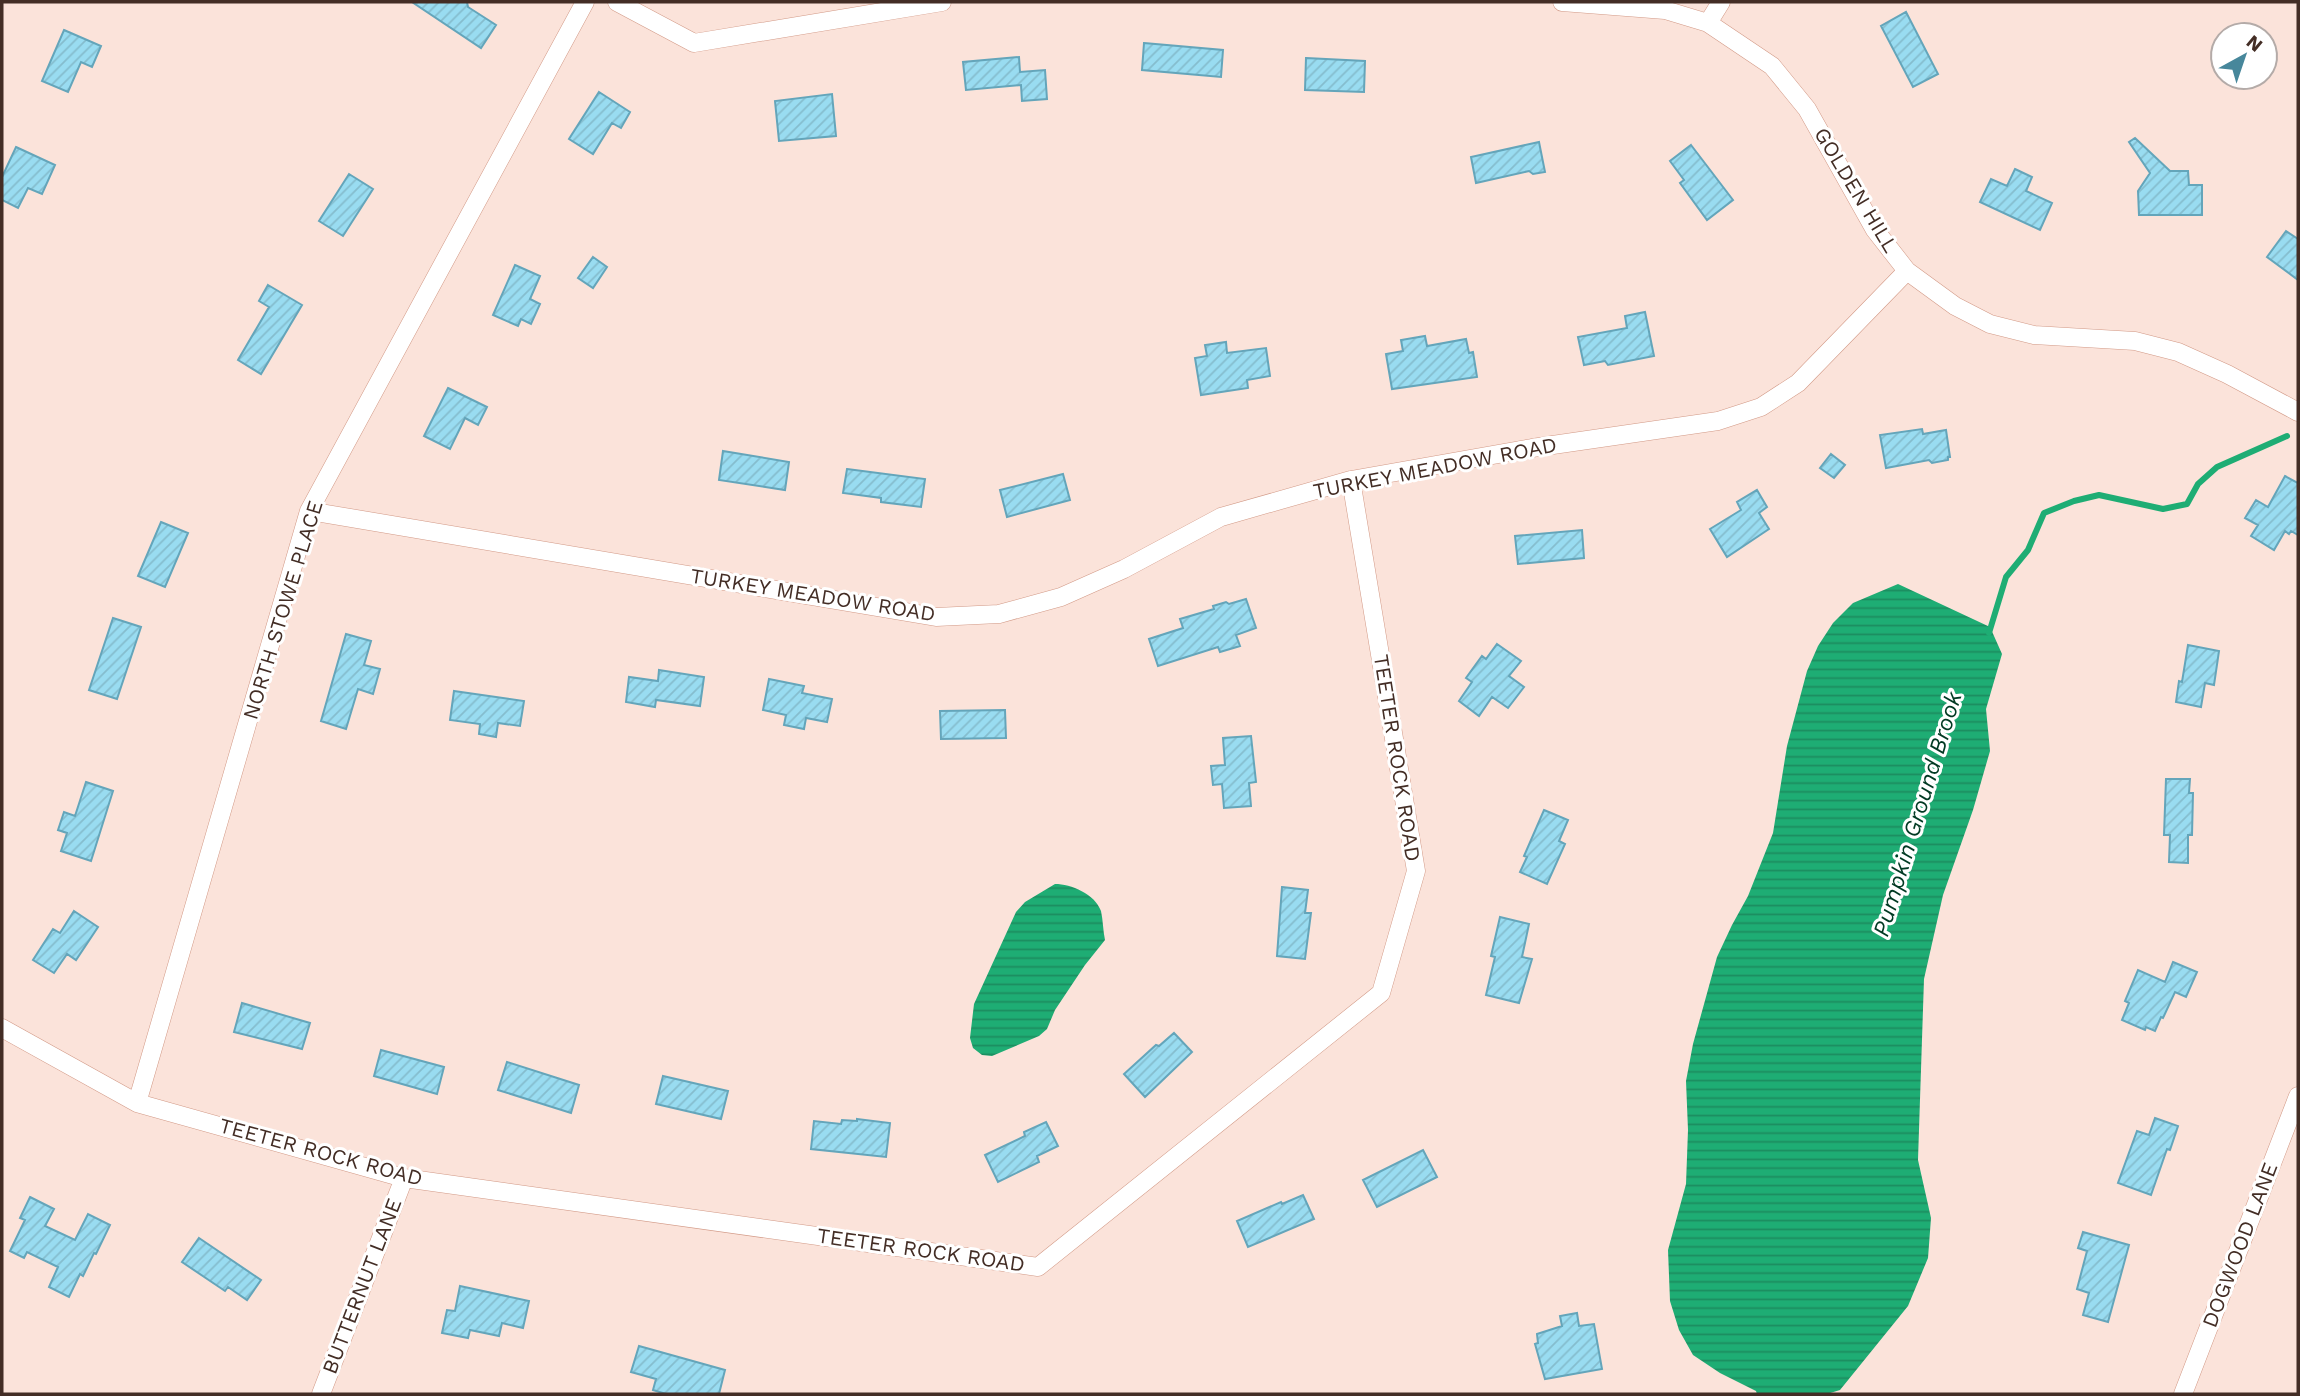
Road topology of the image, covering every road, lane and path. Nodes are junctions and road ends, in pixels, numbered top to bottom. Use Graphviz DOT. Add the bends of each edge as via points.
graph roads {
  1 [pos="585,2"];
  2 [pos="617,2"];
  3 [pos="942,2"];
  4 [pos="1562,2"];
  5 [pos="1721,2"];
  6 [pos="1709,23"];
  7 [pos="1908,271"];
  8 [pos="2298,412"];
  9 [pos="1351,480"];
  10 [pos="309,512"];
  11 [pos="2,1028"];
  12 [pos="2298,1096"];
  13 [pos="137,1102"];
  14 [pos="404,1178"];
  15 [pos="321,1394"];
  16 [pos="2184,1394"];
  1 -- 10 [label="street, NORTH STOWE PLACE"];
  2 -- 3 [label="street" via="694,43"];
  4 -- 6 [label="street, GOLDEN HILL" via="1665,10"];
  5 -- 6 [label="street"];
  6 -- 7 [label="street, GOLDEN HILL" via="1772,66 1807,109 1875,230"];
  7 -- 8 [label="street, GOLDEN HILL" via="1955,306 1990,324 2034,335 2135,341 2178,352"];
  7 -- 9 [label="street, TURKEY MEADOW ROAD" via="1798,383 1761,407 1718,421"];
  9 -- 10 [label="street, TURKEY MEADOW ROAD" via="1221,517 1061,597 999,614 936,617"];
  9 -- 14 [label="street, TEETER ROCK ROAD" via="1416,871 1381,993 1038,1267"];
  10 -- 13 [label="street, NORTH STOWE PLACE"];
  11 -- 13 [label="street, TEETER ROCK ROAD"];
  12 -- 16 [label="street, DOGWOOD LANE"];
  13 -- 14 [label="street, TEETER ROCK ROAD"];
  14 -- 15 [label="street, BUTTERNUT LANE"];
}
